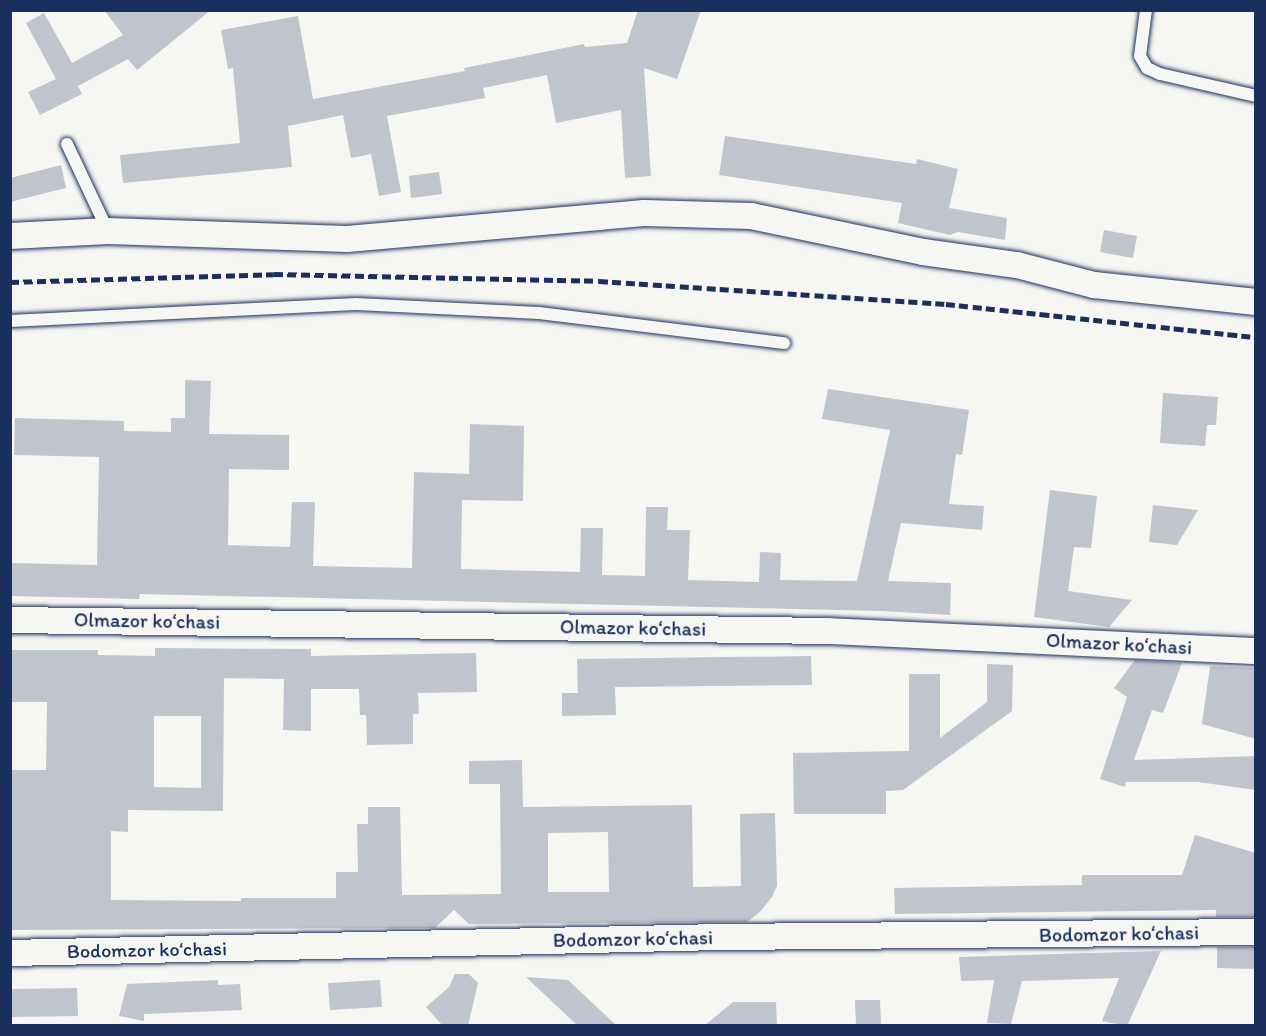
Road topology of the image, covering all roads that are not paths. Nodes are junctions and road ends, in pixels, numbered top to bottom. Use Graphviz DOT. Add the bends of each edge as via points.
graph roads {
  1 [pos="1146,10"];
  2 [pos="1256,96"];
  3 [pos="67,144"];
  4 [pos="108,231"];
  5 [pos="10,236"];
  6 [pos="1256,302"];
  7 [pos="10,321"];
  8 [pos="783,343"];
  9 [pos="10,620"];
  10 [pos="1256,651"];
  11 [pos="1256,932"];
  12 [pos="10,953"];
  1 -- 2 [label="lane" via="1140,57 1147,68"];
  3 -- 4 [label="lane"];
  4 -- 5 [label="street"];
  4 -- 6 [label="street" via="347,239 645,213 751,216 923,252 1017,265 1094,285"];
  7 -- 8 [label="lane" via="356,303 539,313"];
  9 -- 10 [label="street, Olmazor koʻchasi" via="816,631"];
  11 -- 12 [label="street, Bodomzor koʻchasi" via="723,937"];
}
